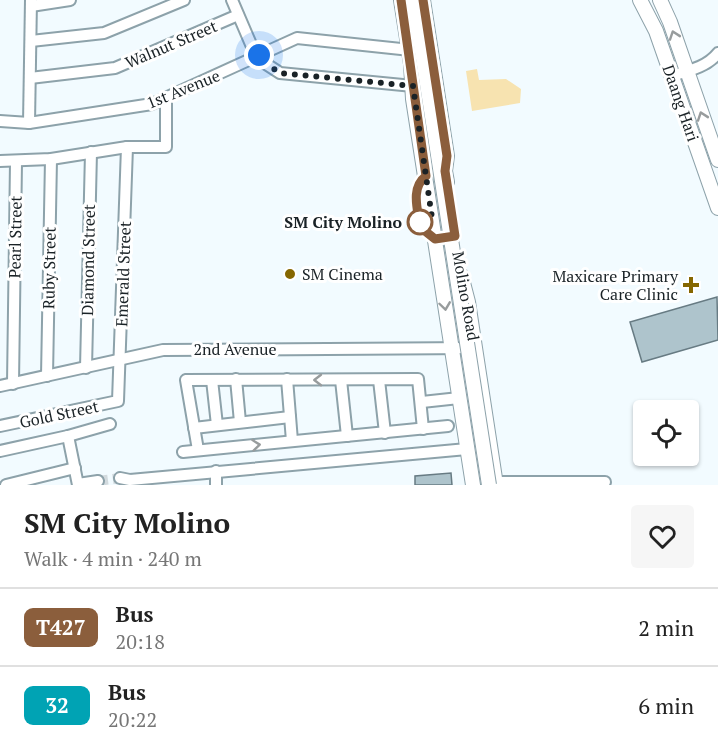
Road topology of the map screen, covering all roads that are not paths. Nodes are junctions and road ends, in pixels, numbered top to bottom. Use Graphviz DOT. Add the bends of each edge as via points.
graph roads {
  1 [pos="70,0"];
  2 [pos="184,0"];
  3 [pos="232,0"];
  4 [pos="401,0"];
  5 [pos="408,0"];
  6 [pos="414,0"];
  7 [pos="423,0"];
  8 [pos="640,0"];
  9 [pos="660,0"];
  10 [pos="31,3"];
  11 [pos="238,15"];
  12 [pos="31,41"];
  13 [pos="430,46"];
  14 [pos="409,49"];
  15 [pos="718,53"];
  16 [pos="258,56"];
  17 [pos="670,71"];
  18 [pos="687,71"];
  19 [pos="30,78"];
  20 [pos="413,86"];
  21 [pos="166,98"];
  22 [pos="0,121"];
  23 [pos="29,123"];
  24 [pos="127,147"];
  25 [pos="91,152"];
  26 [pos="51,159"];
  27 [pos="718,160"];
  28 [pos="0,161"];
  29 [pos="16,162"];
  30 [pos="718,208"];
  31 [pos="475,348"];
  32 [pos="451,349"];
  33 [pos="120,360"];
  34 [pos="86,368"];
  35 [pos="47,376"];
  36 [pos="212,380"];
  37 [pos="236,380"];
  38 [pos="287,380"];
  39 [pos="342,380"];
  40 [pos="379,380"];
  41 [pos="13,384"];
  42 [pos="0,386"];
  43 [pos="459,398"];
  44 [pos="118,401"];
  45 [pos="422,402"];
  46 [pos="290,417"];
  47 [pos="240,422"];
  48 [pos="110,424"];
  49 [pos="217,425"];
  50 [pos="0,426"];
  51 [pos="448,426"];
  52 [pos="194,428"];
  53 [pos="423,429"];
  54 [pos="385,433"];
  55 [pos="68,436"];
  56 [pos="347,436"];
  57 [pos="292,441"];
  58 [pos="467,449"];
  59 [pos="198,450"];
  60 [pos="0,451"];
  61 [pos="183,452"];
  62 [pos="75,468"];
  63 [pos="216,471"];
  64 [pos="98,481"];
  65 [pos="124,481"];
  66 [pos="605,482"];
  67 [pos="585,483"];
  68 [pos="78,484"];
  69 [pos="491,484"];
  70 [pos="6,485"];
  71 [pos="216,485"];
  72 [pos="473,485"];
  1 -- 10 [label="street"];
  2 -- 12 [label="street" via="104,33"];
  3 -- 11 [label="street"];
  4 -- 14 [label="main road, Molino Road"];
  5 -- 69 [label="main road, Molino Road"];
  6 -- 69 [label="main road, Molino Road, bridge"];
  7 -- 13 [label="main road, Molino Road"];
  8 -- 17 [label="main road, Daang Hari"];
  18 -- 9 [label="main road, Daang Hari, one-way"];
  10 -- 12 [label="street"];
  11 -- 16 [label="street"];
  11 -- 19 [label="street, Walnut Street" via="115,68"];
  12 -- 19 [label="street"];
  13 -- 14 [label="street, 1st Avenue"];
  13 -- 31 [label="main road, Molino Road" via="447,156 445,171"];
  14 -- 16 [label="street, 1st Avenue" via="297,38"];
  14 -- 20 [label="main road, Molino Road"];
  15 -- 18 [label="street" via="713,60"];
  16 -- 20 [label="street" via="280,73"];
  16 -- 21 [label="street, 1st Avenue"];
  17 -- 18 [label="street"];
  17 -- 30 [label="main road, Daang Hari"];
  27 -- 18 [label="main road, Daang Hari, one-way"];
  19 -- 23 [label="street"];
  20 -- 32 [label="main road, Molino Road, one-way"];
  21 -- 23 [label="street, 1st Avenue" via="152,104"];
  21 -- 24 [label="street" via="166,147"];
  22 -- 23 [label="street, 1st Avenue"];
  24 -- 25 [label="street"];
  24 -- 33 [label="street, Emerald Street"];
  25 -- 26 [label="street"];
  25 -- 34 [label="street, Diamond Street"];
  26 -- 29 [label="street"];
  26 -- 35 [label="street, Ruby Street"];
  28 -- 29 [label="street"];
  29 -- 41 [label="street, Pearl Street"];
  31 -- 32 [label="street, 2nd Avenue"];
  31 -- 69 [label="main road, Molino Road"];
  32 -- 33 [label="street, 2nd Avenue" via="163,350"];
  32 -- 43 [label="main road, Molino Road"];
  33 -- 34 [label="street, 2nd Avenue"];
  33 -- 44 [label="street, Emerald Street"];
  34 -- 35 [label="street, 2nd Avenue"];
  35 -- 41 [label="street, 2nd Avenue"];
  36 -- 37 [label="street"];
  36 -- 49 [label="street"];
  36 -- 52 [label="street" via="186,380"];
  37 -- 38 [label="street"];
  37 -- 47 [label="street"];
  39 -- 38 [label="street, one-way"];
  38 -- 46 [label="street"];
  39 -- 40 [label="street"];
  39 -- 56 [label="street"];
  40 -- 45 [label="street" via="418,379"];
  40 -- 54 [label="street"];
  41 -- 42 [label="street, 2nd Avenue"];
  43 -- 45 [label="street"];
  43 -- 58 [label="main road, Molino Road"];
  44 -- 50 [label="street, Gold Street"];
  45 -- 53 [label="street"];
  46 -- 47 [label="street"];
  46 -- 57 [label="street"];
  47 -- 49 [label="street"];
  48 -- 55 [label="street"];
  49 -- 52 [label="street"];
  51 -- 53 [label="street"];
  52 -- 59 [label="street"];
  53 -- 54 [label="street"];
  54 -- 56 [label="street"];
  55 -- 60 [label="street"];
  55 -- 62 [label="street"];
  56 -- 57 [label="street"];
  59 -- 57 [label="street, one-way"];
  58 -- 63 [label="street"];
  58 -- 72 [label="main road, Molino Road"];
  59 -- 61 [label="street"];
  62 -- 68 [label="street"];
  62 -- 70 [label="street"];
  63 -- 65 [label="street"];
  63 -- 71 [label="street"];
  64 -- 68 [label="street"];
  66 -- 67 [label="street"];
  67 -- 69 [label="street"];
}
